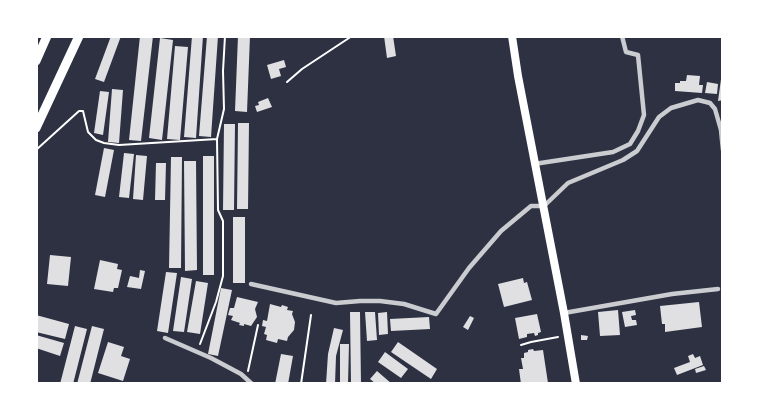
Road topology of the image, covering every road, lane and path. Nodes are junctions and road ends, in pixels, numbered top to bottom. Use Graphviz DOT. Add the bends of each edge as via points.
graph roads {
  1 [pos="48,36"];
  2 [pos="79,36"];
  3 [pos="225,36"];
  4 [pos="352,36"];
  5 [pos="512,36"];
  6 [pos="622,36"];
  7 [pos="40,45"];
  8 [pos="36,61"];
  9 [pos="287,82"];
  10 [pos="36,128"];
  11 [pos="722,130"];
  12 [pos="217,139"];
  13 [pos="36,150"];
  14 [pos="723,150"];
  15 [pos="534,164"];
  16 [pos="544,206"];
  17 [pos="251,284"];
  18 [pos="718,290"];
  19 [pos="564,313"];
  20 [pos="311,315"];
  21 [pos="258,325"];
  22 [pos="164,338"];
  23 [pos="568,338"];
  24 [pos="521,345"];
  25 [pos="192,350"];
  26 [pos="250,382"];
  27 [pos="301,384"];
  28 [pos="576,384"];
  1 -- 7 [label="highway"];
  2 -- 10 [label="highway"];
  3 -- 12 [label="path" via="224,109"];
  4 -- 9 [label="path"];
  5 -- 15 [label="highway"];
  6 -- 15 [label="street" via="626,52 638,55 644,115 630,144 613,152"];
  7 -- 8 [label="highway"];
  11 -- 14 [label="street"];
  11 -- 16 [label="street" via="710,103 698,100 671,108 659,117 637,152 568,183"];
  12 -- 13 [label="path" via="104,143 88,132 83,111 79,111"];
  12 -- 25 [label="path" via="223,276 203,338"];
  15 -- 16 [label="highway"];
  16 -- 17 [label="street" via="532,206 501,231 436,314 404,304 360,300 336,302"];
  16 -- 19 [label="highway"];
  18 -- 19 [label="street" via="672,294"];
  19 -- 23 [label="highway"];
  20 -- 27 [label="path"];
  21 -- 26 [label="path" via="248,372"];
  22 -- 25 [label="street"];
  23 -- 24 [label="path"];
  23 -- 28 [label="highway"];
  25 -- 26 [label="street" via="242,374"];
}
